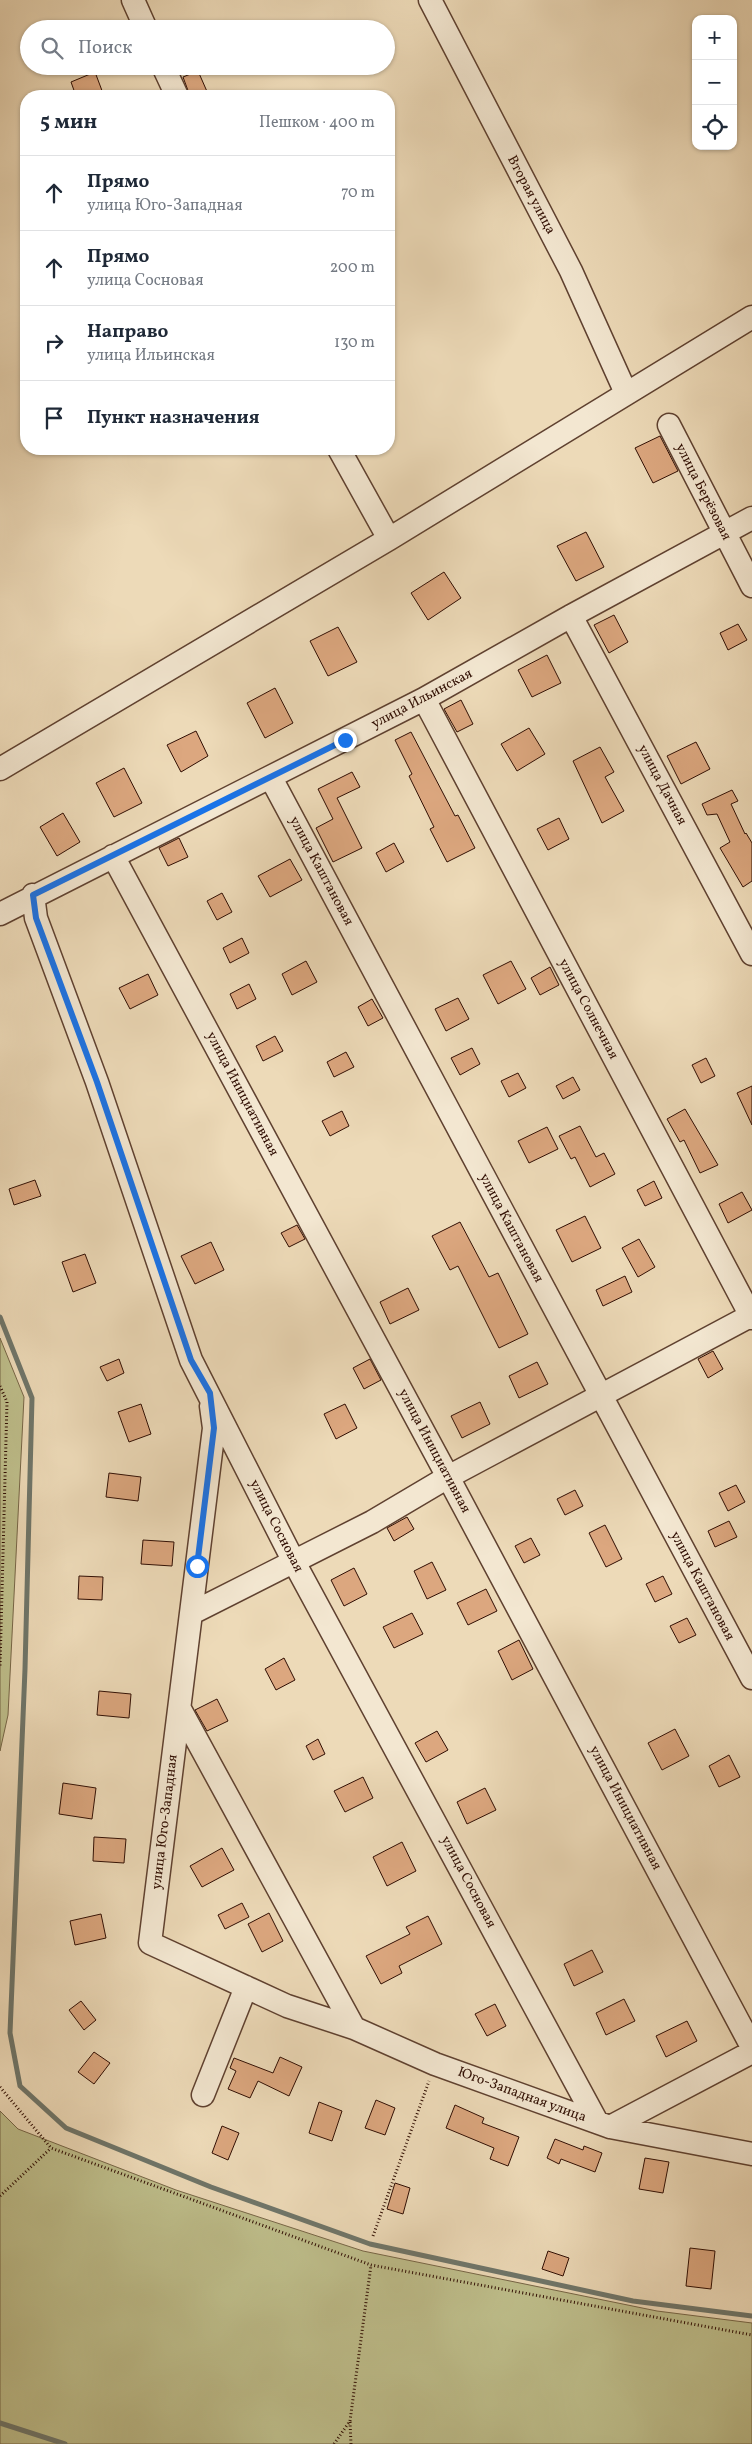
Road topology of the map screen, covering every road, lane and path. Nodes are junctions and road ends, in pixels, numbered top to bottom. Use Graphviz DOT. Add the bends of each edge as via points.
graph roads {
  1 [pos="133,0"];
  2 [pos="430,0"];
  3 [pos="142,20"];
  4 [pos="167,75"];
  5 [pos="174,90"];
  6 [pos="752,317"];
  7 [pos="626,393"];
  8 [pos="669,425"];
  9 [pos="342,455"];
  10 [pos="752,518"];
  11 [pos="724,533"];
  12 [pos="389,539"];
  13 [pos="752,586"];
  14 [pos="571,616"];
  15 [pos="424,699"];
  16 [pos="0,769"];
  17 [pos="271,778"];
  18 [pos="113,856"];
  19 [pos="33,895"];
  20 [pos="0,914"];
  21 [pos="752,954"];
  22 [pos="752,1316"];
  23 [pos="0,1386"];
  24 [pos="210,1393"];
  25 [pos="600,1396"];
  26 [pos="448,1477"];
  27 [pos="294,1562"];
  28 [pos="192,1613"];
  29 [pos="0,1667"];
  30 [pos="752,1678"];
  31 [pos="180,1709"];
  32 [pos="246,1987"];
  33 [pos="354,2028"];
  34 [pos="752,2047"];
  35 [pos="752,2052"];
  36 [pos="435,2064"];
  37 [pos="0,2086"];
  38 [pos="203,2095"];
  39 [pos="604,2125"];
  40 [pos="51,2148"];
  41 [pos="752,2154"];
  42 [pos="0,2196"];
  43 [pos="373,2236"];
  44 [pos="371,2265"];
  45 [pos="752,2335"];
  46 [pos="350,2422"];
  47 [pos="334,2444"];
  48 [pos="352,2444"];
  1 -- 3 [label="street"];
  2 -- 7 [label="street, Вторая улица" via="571,271"];
  4 -- 5 [label="street"];
  6 -- 7 [label="street"];
  7 -- 12 [label="street"];
  8 -- 11 [label="street, улица Берёзовая"];
  9 -- 12 [label="street"];
  10 -- 11 [label="street, улица Ильинская"];
  11 -- 13 [label="street, улица Берёзовая"];
  11 -- 14 [label="street, улица Ильинская"];
  12 -- 16 [label="street"];
  14 -- 15 [label="street, улица Ильинская"];
  14 -- 21 [label="street, улица Дачная"];
  15 -- 17 [label="street, улица Ильинская"];
  15 -- 22 [label="street, улица Солнечная"];
  17 -- 18 [label="street, улица Ильинская"];
  17 -- 25 [label="street, улица Каштановая"];
  18 -- 19 [label="street, улица Ильинская"];
  18 -- 26 [label="street, улица Инициативная"];
  19 -- 20 [label="street, улица Ильинская"];
  19 -- 24 [label="street, улица Сосновая" via="36,918 97,1082 191,1360"];
  22 -- 25 [label="street"];
  23 -- 29 [label="path" via="7,1402"];
  24 -- 27 [label="street, улица Сосновая"];
  24 -- 28 [label="street, улица Юго-Западная" via="214,1428"];
  25 -- 26 [label="street"];
  25 -- 30 [label="street, улица Каштановая"];
  26 -- 27 [label="street" via="372,1522"];
  26 -- 34 [label="street, улица Инициативная"];
  27 -- 28 [label="street"];
  27 -- 39 [label="street, улица Сосновая"];
  28 -- 31 [label="street, улица Юго-Западная"];
  31 -- 32 [label="street, улица Юго-Западная" via="150,1943"];
  31 -- 33 [label="street"];
  32 -- 33 [label="street, улица Юго-Западная" via="287,2006"];
  32 -- 38 [label="street"];
  33 -- 36 [label="street, улица Юго-Западная"];
  35 -- 39 [label="street"];
  36 -- 39 [label="street, Юго-Западная улица"];
  36 -- 43 [label="path"];
  37 -- 40 [label="path"];
  39 -- 41 [label="street"];
  40 -- 42 [label="path"];
  40 -- 44 [label="path"];
  44 -- 45 [label="path"];
  44 -- 46 [label="path"];
  46 -- 47 [label="path"];
  46 -- 48 [label="path"];
}
